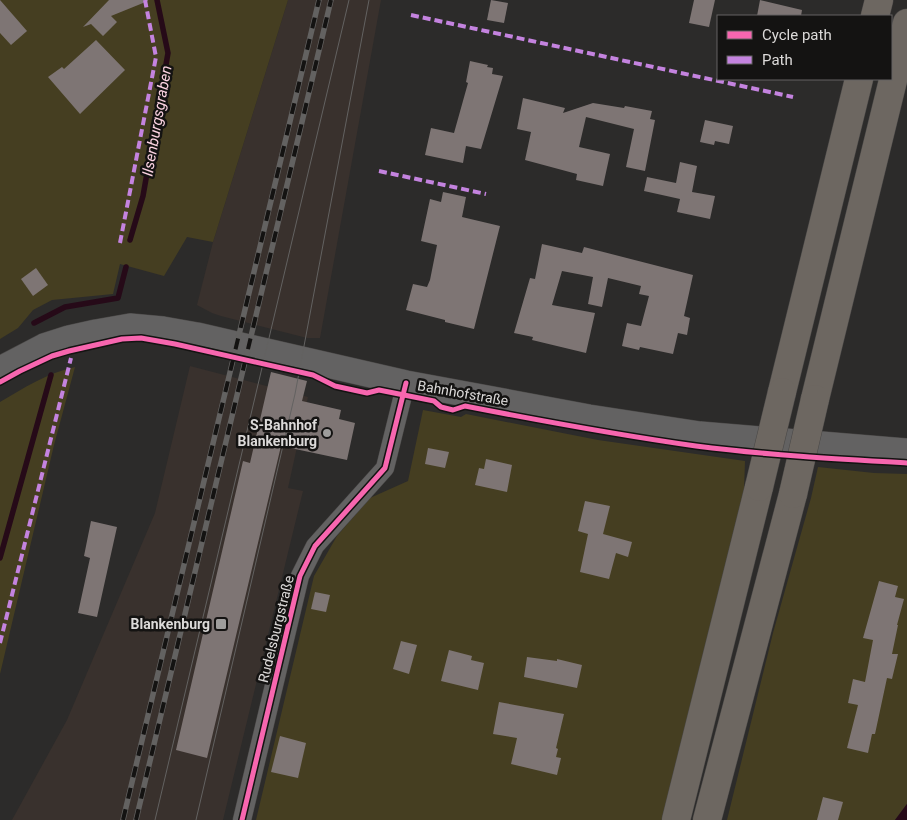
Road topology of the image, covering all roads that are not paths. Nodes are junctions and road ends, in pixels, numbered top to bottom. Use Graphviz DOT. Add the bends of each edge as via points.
graph roads {
  1 [pos="879,0"];
  2 [pos="875,15"];
  3 [pos="907,22"];
  4 [pos="859,80"];
  5 [pos="0,369"];
  6 [pos="406,383"];
  7 [pos="907,451"];
  8 [pos="242,820"];
  9 [pos="676,820"];
  10 [pos="707,820"];
  1 -- 2 [label="highway"];
  3 -- 10 [label="highway, bridge" via="793,494"];
  4 -- 9 [label="highway, bridge"];
  5 -- 6 [label="main road, Bahnhofstraße" via="44,346 130,326 198,335"];
  6 -- 7 [label="main road, Bahnhofstraße" via="700,434"];
  6 -- 8 [label="street, Rudelsburgstraße" via="385,468 315,546 300,576"];
}
